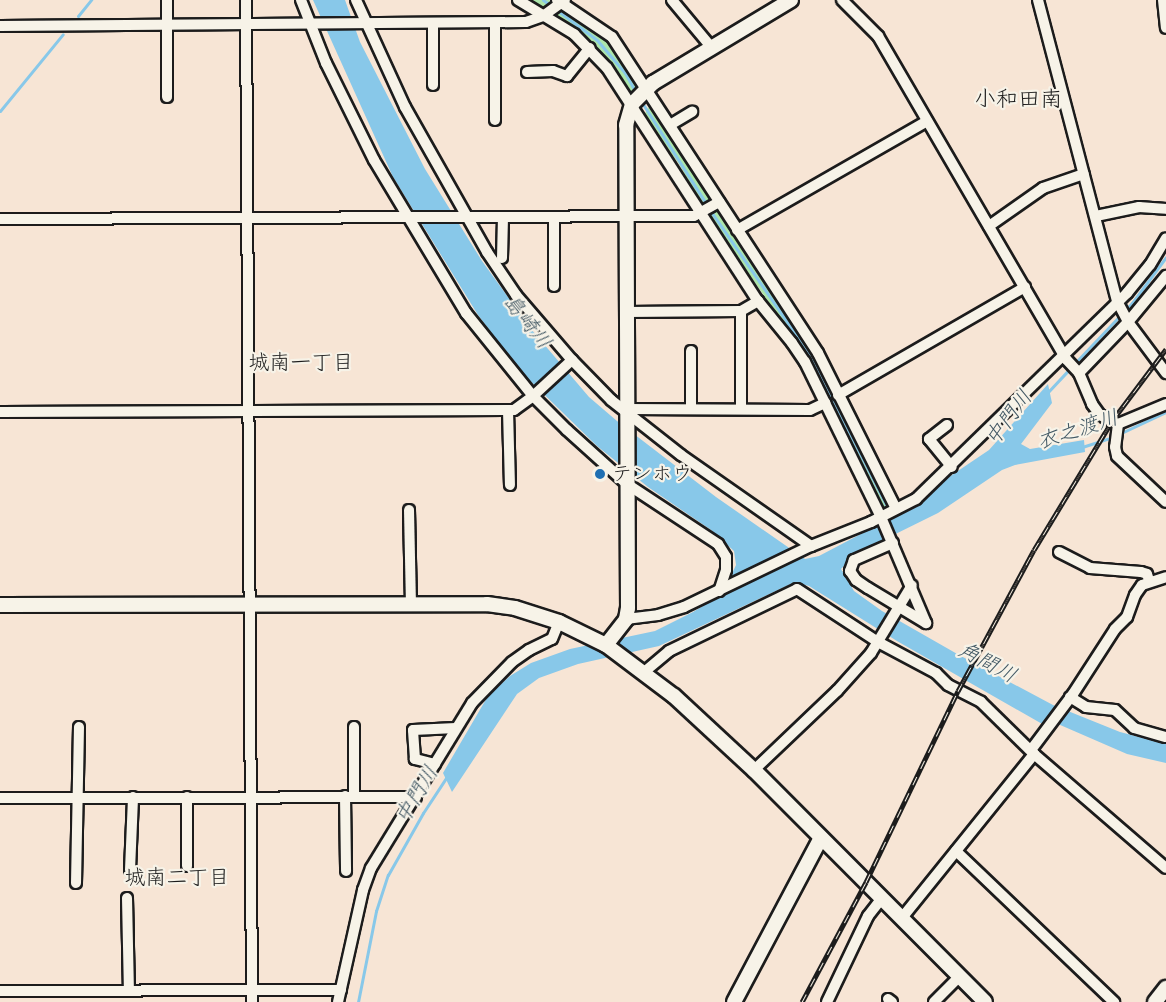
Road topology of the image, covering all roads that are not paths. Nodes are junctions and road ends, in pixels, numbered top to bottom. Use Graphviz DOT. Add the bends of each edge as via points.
graph roads {
  1 [pos="167,0"];
  2 [pos="246,0"];
  3 [pos="301,0"];
  4 [pos="356,0"];
  5 [pos="518,0"];
  6 [pos="672,0"];
  7 [pos="790,0"];
  8 [pos="842,0"];
  9 [pos="1038,0"];
  10 [pos="1162,0"];
  11 [pos="561,1"];
  12 [pos="545,15"];
  13 [pos="311,23"];
  14 [pos="364,24"];
  15 [pos="433,24"];
  16 [pos="495,24"];
  17 [pos="167,25"];
  18 [pos="246,25"];
  19 [pos="0,26"];
  20 [pos="1166,28"];
  21 [pos="590,48"];
  22 [pos="712,48"];
  23 [pos="527,72"];
  24 [pos="433,85"];
  25 [pos="639,96"];
  26 [pos="167,98"];
  27 [pos="692,112"];
  28 [pos="495,120"];
  29 [pos="927,121"];
  30 [pos="670,125"];
  31 [pos="1084,174"];
  32 [pos="719,202"];
  33 [pos="1166,209"];
  34 [pos="702,212"];
  35 [pos="627,215"];
  36 [pos="1096,216"];
  37 [pos="247,217"];
  38 [pos="410,217"];
  39 [pos="466,217"];
  40 [pos="503,217"];
  41 [pos="554,217"];
  42 [pos="0,219"];
  43 [pos="989,226"];
  44 [pos="737,230"];
  45 [pos="1166,238"];
  46 [pos="502,258"];
  47 [pos="1166,276"];
  48 [pos="554,286"];
  49 [pos="1025,287"];
  50 [pos="758,301"];
  51 [pos="1118,303"];
  52 [pos="741,311"];
  53 [pos="627,312"];
  54 [pos="1128,321"];
  55 [pos="691,351"];
  56 [pos="1064,356"];
  57 [pos="570,362"];
  58 [pos="1078,372"];
  59 [pos="1166,374"];
  60 [pos="535,395"];
  61 [pos="838,395"];
  62 [pos="825,403"];
  63 [pos="1166,404"];
  64 [pos="691,409"];
  65 [pos="741,409"];
  66 [pos="508,410"];
  67 [pos="248,411"];
  68 [pos="0,412"];
  69 [pos="628,416"];
  70 [pos="947,425"];
  71 [pos="1118,426"];
  72 [pos="952,467"];
  73 [pos="627,480"];
  74 [pos="510,485"];
  75 [pos="1166,502"];
  76 [pos="896,509"];
  77 [pos="409,510"];
  78 [pos="882,518"];
  79 [pos="892,541"];
  80 [pos="809,548"];
  81 [pos="1059,552"];
  82 [pos="1166,577"];
  83 [pos="1149,580"];
  84 [pos="912,585"];
  85 [pos="723,589"];
  86 [pos="411,604"];
  87 [pos="0,605"];
  88 [pos="248,605"];
  89 [pos="898,608"];
  90 [pos="626,619"];
  91 [pos="559,622"];
  92 [pos="879,641"];
  93 [pos="606,645"];
  94 [pos="643,673"];
  95 [pos="1068,699"];
  96 [pos="79,727"];
  97 [pos="354,727"];
  98 [pos="456,728"];
  99 [pos="1166,737"];
  100 [pos="1032,752"];
  101 [pos="435,764"];
  102 [pos="754,770"];
  103 [pos="250,796"];
  104 [pos="350,796"];
  105 [pos="134,797"];
  106 [pos="187,797"];
  107 [pos="416,797"];
  108 [pos="0,798"];
  109 [pos="78,798"];
  110 [pos="821,838"];
  111 [pos="956,851"];
  112 [pos="187,866"];
  113 [pos="1166,868"];
  114 [pos="130,870"];
  115 [pos="346,871"];
  116 [pos="76,883"];
  117 [pos="127,898"];
  118 [pos="882,898"];
  119 [pos="901,919"];
  120 [pos="960,976"];
  121 [pos="1166,988"];
  122 [pos="341,990"];
  123 [pos="0,991"];
  124 [pos="129,991"];
  125 [pos="252,996"];
  126 [pos="338,1002"];
  127 [pos="734,1002"];
  128 [pos="827,1002"];
  129 [pos="934,1002"];
  130 [pos="985,1002"];
  131 [pos="1114,1002"];
  132 [pos="1155,1002"];
  1 -- 17 [label="street"];
  2 -- 18 [label="street"];
  3 -- 13 [label="street"];
  4 -- 14 [label="street"];
  5 -- 12 [label="street"];
  6 -- 22 [label="street"];
  7 -- 22 [label="street"];
  8 -- 29 [label="street" via="878,36"];
  9 -- 31 [label="street"];
  10 -- 20 [label="street"];
  11 -- 12 [label="street"];
  11 -- 25 [label="street" via="612,37"];
  12 -- 16 [label="street" via="526,22"];
  12 -- 21 [label="street"];
  13 -- 14 [label="street"];
  13 -- 18 [label="street"];
  13 -- 38 [label="street" via="368,149"];
  14 -- 15 [label="street"];
  14 -- 39 [label="street"];
  15 -- 16 [label="street"];
  15 -- 24 [label="street"];
  16 -- 28 [label="street"];
  17 -- 18 [label="street"];
  17 -- 19 [label="street"];
  17 -- 26 [label="street"];
  18 -- 37 [label="street"];
  21 -- 23 [label="street" via="567,76 553,71"];
  21 -- 25 [label="street"];
  22 -- 25 [label="street"];
  25 -- 30 [label="street"];
  25 -- 34 [label="street"];
  25 -- 35 [label="street" via="626,126"];
  27 -- 30 [label="street"];
  29 -- 43 [label="street"];
  29 -- 44 [label="street"];
  30 -- 32 [label="street"];
  31 -- 36 [label="street"];
  31 -- 43 [label="street" via="1043,188"];
  32 -- 34 [label="street"];
  32 -- 44 [label="street"];
  33 -- 36 [label="street" via="1139,207"];
  34 -- 35 [label="street" via="694,216"];
  34 -- 50 [label="street"];
  35 -- 41 [label="street"];
  35 -- 53 [label="street"];
  36 -- 51 [label="street"];
  37 -- 38 [label="street"];
  37 -- 42 [label="street"];
  37 -- 67 [label="street"];
  38 -- 39 [label="street"];
  38 -- 60 [label="street" via="466,313"];
  39 -- 40 [label="street"];
  39 -- 57 [label="street" via="516,295"];
  40 -- 41 [label="street"];
  40 -- 46 [label="street"];
  41 -- 48 [label="street"];
  43 -- 49 [label="street"];
  44 -- 61 [label="street" via="818,353"];
  45 -- 51 [label="street" via="1150,265"];
  47 -- 54 [label="street"];
  49 -- 56 [label="street"];
  49 -- 61 [label="street"];
  50 -- 52 [label="street"];
  50 -- 62 [label="street" via="792,343"];
  51 -- 54 [label="street"];
  51 -- 56 [label="street"];
  52 -- 53 [label="street"];
  52 -- 65 [label="street"];
  53 -- 69 [label="street"];
  54 -- 58 [label="street"];
  54 -- 59 [label="street"];
  55 -- 64 [label="street"];
  56 -- 58 [label="street"];
  56 -- 72 [label="street"];
  57 -- 60 [label="street"];
  57 -- 69 [label="street"];
  58 -- 71 [label="street" via="1100,415"];
  60 -- 66 [label="street"];
  60 -- 73 [label="street"];
  61 -- 76 [label="street"];
  62 -- 65 [label="street" via="810,410"];
  62 -- 78 [label="street"];
  63 -- 71 [label="street"];
  64 -- 65 [label="street"];
  64 -- 69 [label="street"];
  66 -- 67 [label="street"];
  66 -- 74 [label="street"];
  67 -- 68 [label="street"];
  67 -- 88 [label="street"];
  69 -- 73 [label="street"];
  69 -- 80 [label="street"];
  70 -- 72 [label="street" via="929,439"];
  71 -- 75 [label="street" via="1118,456"];
  72 -- 76 [label="street" via="924,493"];
  73 -- 85 [label="street" via="718,544 726,557"];
  73 -- 90 [label="street"];
  76 -- 78 [label="street"];
  77 -- 86 [label="street"];
  78 -- 79 [label="street"];
  78 -- 80 [label="street"];
  79 -- 84 [label="street"];
  79 -- 89 [label="street" via="854,560 850,571 855,580"];
  80 -- 85 [label="street"];
  81 -- 83 [label="street" via="1090,568 1141,572"];
  82 -- 83 [label="street"];
  83 -- 95 [label="street" via="1135,595 1127,616"];
  84 -- 89 [label="street"];
  84 -- 89 [label="street" via="927,623"];
  85 -- 90 [label="street" via="674,611"];
  86 -- 88 [label="street"];
  86 -- 91 [label="street" via="487,604"];
  87 -- 88 [label="street"];
  88 -- 103 [label="street"];
  89 -- 92 [label="street"];
  90 -- 93 [label="street"];
  91 -- 93 [label="street"];
  91 -- 98 [label="street" via="552,639 512,662 472,704"];
  92 -- 94 [label="street" via="793,589 754,612 669,651"];
  92 -- 100 [label="street" via="981,702"];
  92 -- 102 [label="street" via="837,691"];
  93 -- 94 [label="street"];
  94 -- 102 [label="street" via="674,696"];
  95 -- 99 [label="street" via="1086,707 1115,710 1134,728"];
  95 -- 100 [label="street"];
  96 -- 109 [label="street"];
  97 -- 104 [label="street"];
  98 -- 101 [label="street"];
  98 -- 101 [label="street" via="413,730 415,759"];
  100 -- 111 [label="street"];
  100 -- 113 [label="street"];
  101 -- 107 [label="street"];
  102 -- 110 [label="street"];
  103 -- 104 [label="street"];
  103 -- 106 [label="street"];
  103 -- 125 [label="street"];
  104 -- 107 [label="street"];
  104 -- 115 [label="street"];
  105 -- 106 [label="street"];
  105 -- 109 [label="street"];
  105 -- 114 [label="street"];
  106 -- 112 [label="street"];
  107 -- 122 [label="street" via="371,868"];
  108 -- 109 [label="street"];
  109 -- 116 [label="street"];
  110 -- 118 [label="street"];
  110 -- 127 [label="street"];
  111 -- 119 [label="street"];
  111 -- 131 [label="street"];
  117 -- 124 [label="street"];
  118 -- 119 [label="street"];
  118 -- 128 [label="street" via="868,916"];
  119 -- 120 [label="street"];
  120 -- 129 [label="street"];
  120 -- 130 [label="street"];
  121 -- 132 [label="street"];
  122 -- 125 [label="street"];
  122 -- 126 [label="street"];
  123 -- 124 [label="street"];
  124 -- 125 [label="street"];
}
